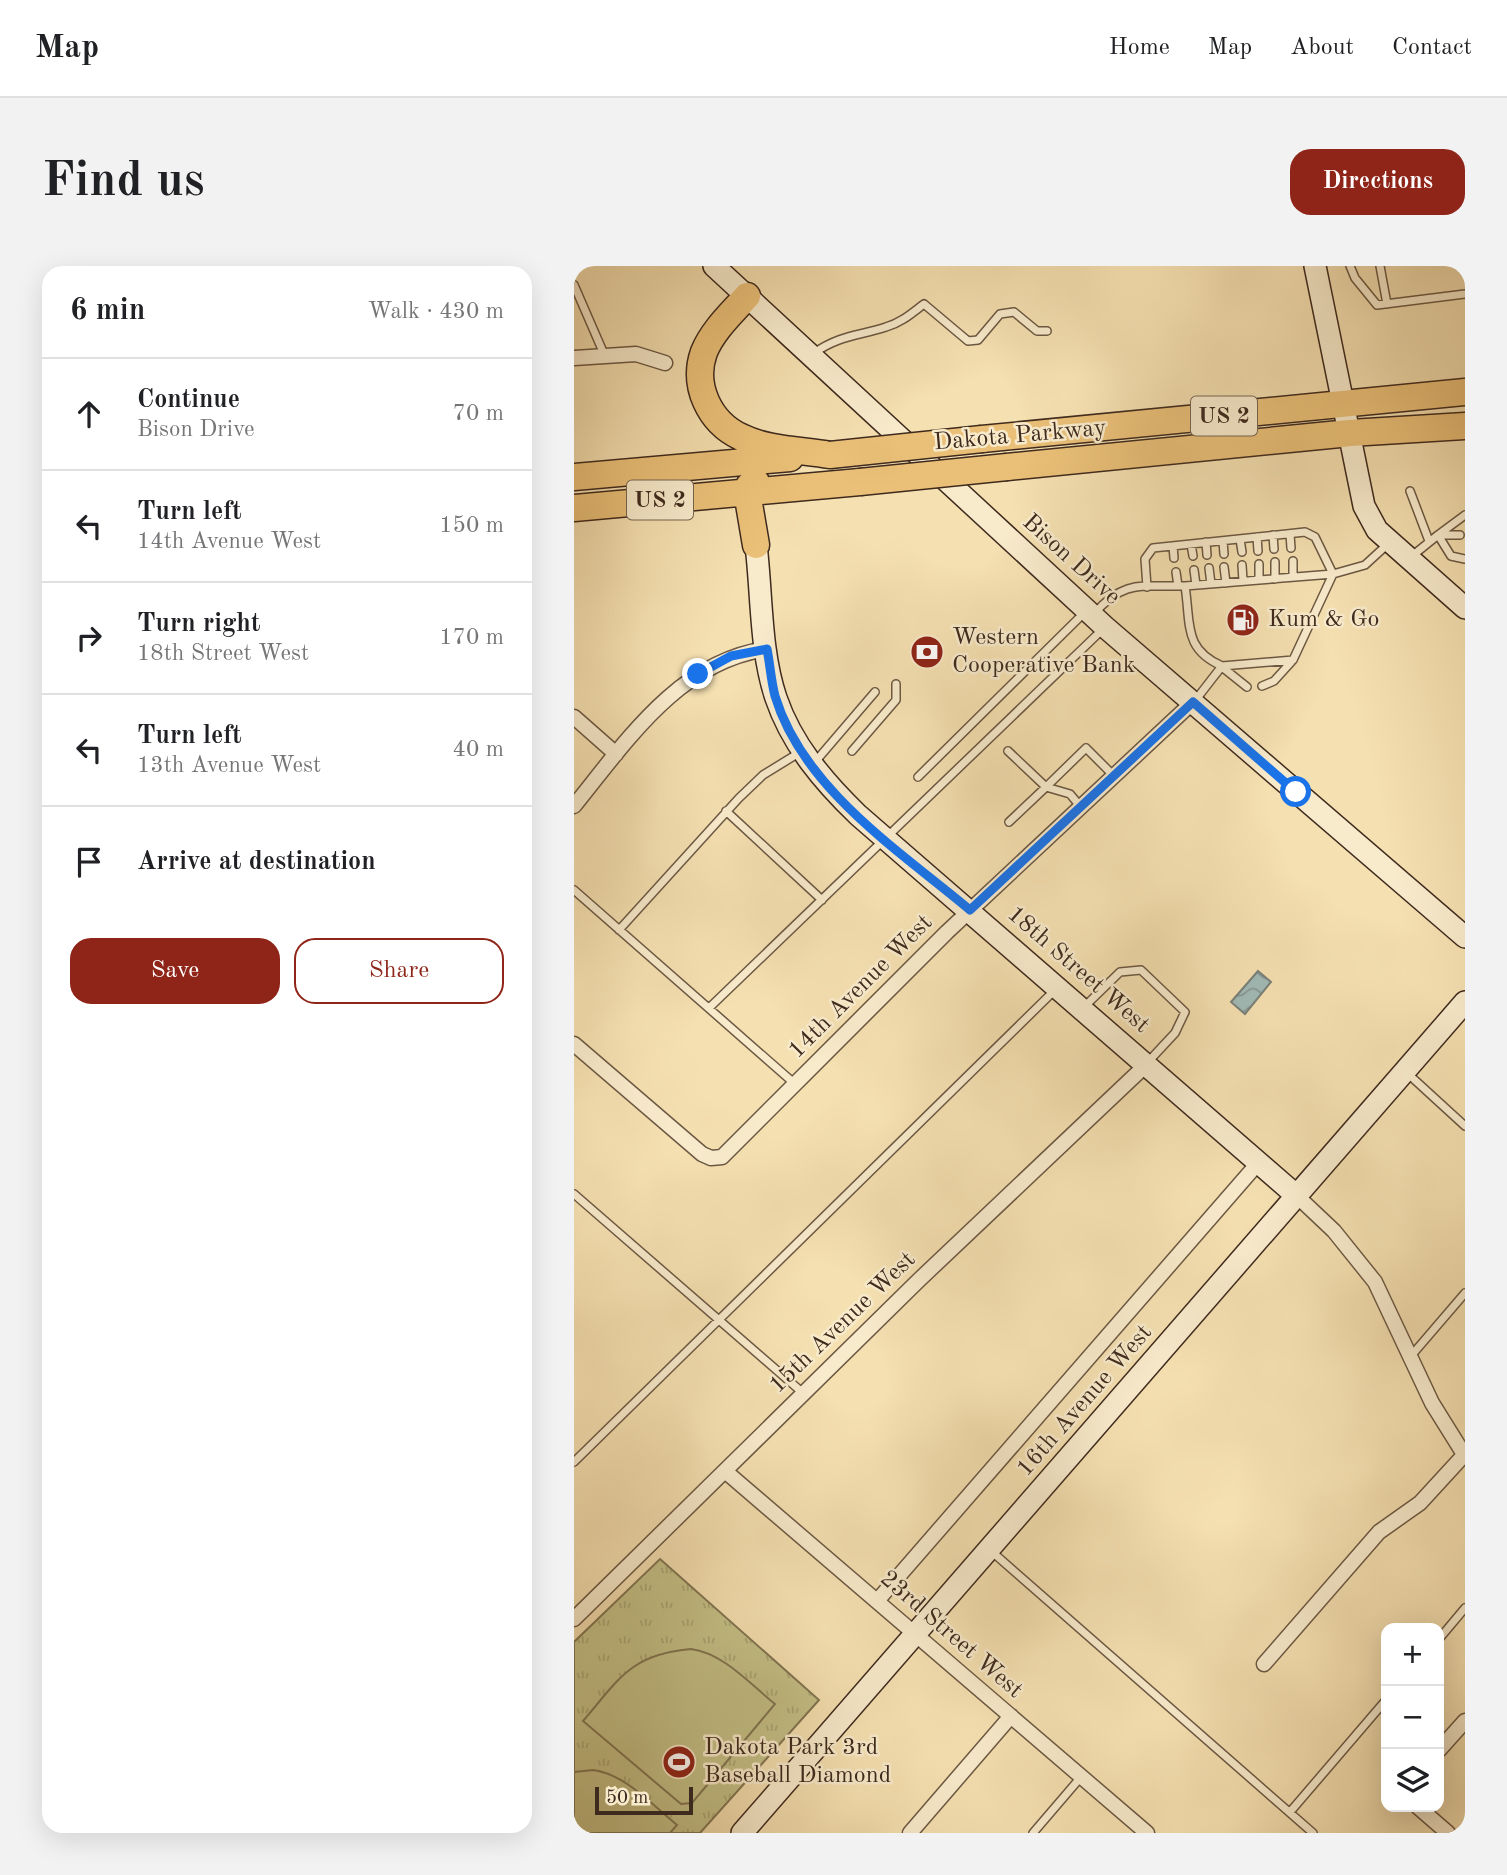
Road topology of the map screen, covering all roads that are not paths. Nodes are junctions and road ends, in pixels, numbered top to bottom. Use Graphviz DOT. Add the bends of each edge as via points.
graph roads {
  1 [pos="714,266"];
  2 [pos="1315,266"];
  3 [pos="1350,266"];
  4 [pos="1380,266"];
  5 [pos="574,285"];
  6 [pos="1465,294"];
  7 [pos="747,296"];
  8 [pos="1387,304"];
  9 [pos="1047,331"];
  10 [pos="604,354"];
  11 [pos="811,356"];
  12 [pos="574,358"];
  13 [pos="665,363"];
  14 [pos="1465,392"];
  15 [pos="1343,404"];
  16 [pos="1465,426"];
  17 [pos="1350,433"];
  18 [pos="998,453"];
  19 [pos="830,455"];
  20 [pos="925,462"];
  21 [pos="861,475"];
  22 [pos="574,477"];
  23 [pos="806,486"];
  24 [pos="1410,491"];
  25 [pos="747,492"];
  26 [pos="694,497"];
  27 [pos="574,508"];
  28 [pos="1465,515"];
  29 [pos="1290,534"];
  30 [pos="1273,535"];
  31 [pos="1438,535"];
  32 [pos="1460,535"];
  33 [pos="1257,537"];
  34 [pos="1241,539"];
  35 [pos="1223,541"];
  36 [pos="1429,541"];
  37 [pos="1206,542"];
  38 [pos="1390,542"];
  39 [pos="1191,544"];
  40 [pos="756,545"];
  41 [pos="1173,546"];
  42 [pos="1291,548"];
  43 [pos="1274,549"];
  44 [pos="1258,551"];
  45 [pos="1242,552"];
  46 [pos="1224,554"];
  47 [pos="1208,555"];
  48 [pos="1193,556"];
  49 [pos="1174,558"];
  50 [pos="1408,559"];
  51 [pos="1465,559"];
  52 [pos="1293,561"];
  53 [pos="1275,562"];
  54 [pos="1259,564"];
  55 [pos="1242,565"];
  56 [pos="1224,567"];
  57 [pos="1209,568"];
  58 [pos="1194,570"];
  59 [pos="1176,572"];
  60 [pos="1334,574"];
  61 [pos="1293,578"];
  62 [pos="1275,579"];
  63 [pos="1259,580"];
  64 [pos="1243,582"];
  65 [pos="1226,583"];
  66 [pos="1211,584"];
  67 [pos="1196,585"];
  68 [pos="1182,586"];
  69 [pos="1147,587"];
  70 [pos="1464,606"];
  71 [pos="1095,617"];
  72 [pos="767,649"];
  73 [pos="1293,660"];
  74 [pos="1222,666"];
  75 [pos="896,684"];
  76 [pos="1262,686"];
  77 [pos="1247,687"];
  78 [pos="876,692"];
  79 [pos="1193,702"];
  80 [pos="574,717"];
  81 [pos="852,751"];
  82 [pos="1007,751"];
  83 [pos="616,754"];
  84 [pos="807,758"];
  85 [pos="1113,775"];
  86 [pos="918,777"];
  87 [pos="1046,787"];
  88 [pos="574,806"];
  89 [pos="1080,806"];
  90 [pos="726,811"];
  91 [pos="1009,822"];
  92 [pos="886,839"];
  93 [pos="574,890"];
  94 [pos="822,900"];
  95 [pos="970,910"];
  96 [pos="619,930"];
  97 [pos="1465,937"];
  98 [pos="1058,987"];
  99 [pos="1465,1002"];
  100 [pos="709,1008"];
  101 [pos="1083,1009"];
  102 [pos="574,1044"];
  103 [pos="1147,1064"];
  104 [pos="1405,1072"];
  105 [pos="796,1085"];
  106 [pos="1465,1126"];
  107 [pos="1259,1162"];
  108 [pos="574,1194"];
  109 [pos="1298,1196"];
  110 [pos="1465,1293"];
  111 [pos="719,1320"];
  112 [pos="1411,1356"];
  113 [pos="804,1393"];
  114 [pos="1465,1455"];
  115 [pos="574,1462"];
  116 [pos="725,1471"];
  117 [pos="990,1550"];
  118 [pos="877,1601"];
  119 [pos="1465,1608"];
  120 [pos="574,1619"];
  121 [pos="1444,1633"];
  122 [pos="915,1634"];
  123 [pos="1264,1664"];
  124 [pos="1381,1706"];
  125 [pos="1011,1716"];
  126 [pos="1465,1721"];
  127 [pos="1440,1749"];
  128 [pos="1082,1777"];
  129 [pos="1290,1812"];
  130 [pos="1424,1812"];
  131 [pos="742,1833"];
  132 [pos="910,1833"];
  133 [pos="1033,1833"];
  134 [pos="1147,1833"];
  135 [pos="1313,1833"];
  136 [pos="1447,1833"];
  1 -- 7 [label="street, Bison Drive"];
  2 -- 15 [label="street"];
  3 -- 8 [label="lane" via="1377,305"];
  4 -- 8 [label="lane"];
  5 -- 10 [label="lane"];
  6 -- 8 [label="lane"];
  7 -- 11 [label="street, Bison Drive"];
  7 -- 19 [label="highway" via="704,352 701,381 709,409 741,437"];
  9 -- 11 [label="lane" via="1037,331 1014,312 1000,314 978,340 968,341 924,304 887,327 832,341"];
  10 -- 12 [label="street"];
  10 -- 13 [label="street" via="636,354"];
  11 -- 20 [label="street, Bison Drive"];
  14 -- 15 [label="highway, Dakota Parkway / US 2"];
  15 -- 17 [label="street"];
  15 -- 18 [label="highway, Dakota Parkway / US 2" via="1104,428"];
  16 -- 17 [label="highway, Dakota Parkway / US 2"];
  17 -- 18 [label="highway, Dakota Parkway / US 2"];
  17 -- 38 [label="street" via="1364,506 1377,530"];
  18 -- 19 [label="highway, Dakota Parkway / US 2, bridge"];
  18 -- 20 [label="highway"];
  18 -- 21 [label="highway, Dakota Parkway / US 2, bridge"];
  19 -- 22 [label="highway, Dakota Parkway / US 2"];
  20 -- 21 [label="highway"];
  20 -- 71 [label="street, Bison Drive"];
  21 -- 23 [label="highway, Dakota Parkway / US 2"];
  21 -- 25 [label="highway" via="769,480 749,486"];
  23 -- 25 [label="highway, Dakota Parkway / US 2"];
  23 -- 40 [label="highway" via="781,499 767,513"];
  24 -- 36 [label="lane"];
  25 -- 26 [label="highway, Dakota Parkway / US 2"];
  25 -- 40 [label="highway"];
  26 -- 27 [label="highway, Dakota Parkway / US 2"];
  26 -- 40 [label="highway" via="720,504"];
  28 -- 31 [label="lane"];
  29 -- 30 [label="lane"];
  29 -- 42 [label="lane"];
  29 -- 60 [label="lane" via="1305,532 1315,537"];
  30 -- 33 [label="lane"];
  30 -- 43 [label="lane"];
  31 -- 32 [label="lane"];
  31 -- 36 [label="lane"];
  31 -- 51 [label="lane" via="1451,556"];
  33 -- 34 [label="lane"];
  33 -- 44 [label="lane"];
  34 -- 35 [label="lane"];
  34 -- 45 [label="lane"];
  35 -- 37 [label="lane"];
  35 -- 46 [label="lane"];
  36 -- 50 [label="lane"];
  37 -- 39 [label="lane"];
  37 -- 47 [label="lane"];
  38 -- 50 [label="street"];
  38 -- 60 [label="lane" via="1365,565"];
  39 -- 41 [label="lane"];
  39 -- 48 [label="lane"];
  40 -- 72 [label="street, 18th Street West"];
  41 -- 49 [label="lane"];
  41 -- 69 [label="lane" via="1147,553"];
  50 -- 70 [label="street"];
  52 -- 61 [label="lane"];
  53 -- 62 [label="lane"];
  54 -- 63 [label="lane"];
  55 -- 64 [label="lane"];
  56 -- 65 [label="lane"];
  57 -- 66 [label="lane"];
  58 -- 67 [label="lane"];
  59 -- 68 [label="lane"];
  60 -- 61 [label="lane"];
  60 -- 73 [label="lane"];
  61 -- 62 [label="lane"];
  62 -- 63 [label="lane"];
  63 -- 64 [label="lane"];
  64 -- 65 [label="lane"];
  65 -- 66 [label="lane"];
  66 -- 67 [label="lane"];
  67 -- 68 [label="lane"];
  68 -- 69 [label="lane"];
  68 -- 74 [label="lane" via="1194,647 1206,660"];
  69 -- 71 [label="lane" via="1121,589 1110,595"];
  71 -- 79 [label="street, Bison Drive"];
  71 -- 86 [label="lane"];
  71 -- 92 [label="lane"];
  72 -- 83 [label="street" via="731,656 685,683"];
  72 -- 84 [label="street, 18th Street West" via="775,695"];
  73 -- 74 [label="lane"];
  73 -- 76 [label="lane" via="1274,681"];
  74 -- 77 [label="lane"];
  74 -- 79 [label="lane"];
  75 -- 81 [label="lane" via="896,700"];
  78 -- 84 [label="lane"];
  79 -- 85 [label="street, 14th Avenue West"];
  79 -- 97 [label="street, Bison Drive"];
  80 -- 83 [label="street"];
  82 -- 87 [label="lane"];
  83 -- 88 [label="street"];
  84 -- 90 [label="lane" via="763,775"];
  84 -- 92 [label="street, 18th Street West" via="840,798"];
  85 -- 87 [label="lane" via="1086,748"];
  85 -- 89 [label="street, 14th Avenue West"];
  87 -- 89 [label="lane" via="1070,794"];
  87 -- 91 [label="lane"];
  89 -- 95 [label="street, 14th Avenue West"];
  90 -- 94 [label="lane"];
  90 -- 96 [label="lane"];
  92 -- 94 [label="lane"];
  92 -- 95 [label="street, 18th Street West"];
  93 -- 96 [label="lane"];
  94 -- 100 [label="lane"];
  95 -- 98 [label="street, 18th Street West"];
  95 -- 105 [label="street, 14th Avenue West"];
  96 -- 100 [label="lane"];
  98 -- 101 [label="street, 18th Street West"];
  98 -- 111 [label="lane"];
  99 -- 104 [label="street, 16th Avenue West"];
  100 -- 105 [label="lane"];
  101 -- 103 [label="street, 18th Street West"];
  101 -- 103 [label="lane" via="1120,972 1141,970 1185,1012 1175,1033"];
  102 -- 105 [label="street, 14th Avenue West" via="711,1158 722,1157"];
  103 -- 107 [label="street, 18th Street West"];
  103 -- 113 [label="street, 15th Avenue West"];
  104 -- 106 [label="lane"];
  104 -- 109 [label="street, 16th Avenue West"];
  107 -- 109 [label="street, 18th Street West"];
  107 -- 118 [label="street"];
  108 -- 111 [label="lane"];
  109 -- 112 [label="street" via="1334,1231 1374,1282"];
  109 -- 117 [label="street, 16th Avenue West"];
  110 -- 112 [label="lane"];
  111 -- 113 [label="lane"];
  111 -- 115 [label="lane"];
  112 -- 114 [label="street" via="1432,1403"];
  113 -- 116 [label="street, 15th Avenue West"];
  114 -- 123 [label="street" via="1420,1503 1379,1532"];
  116 -- 118 [label="street, 23rd Street West"];
  116 -- 120 [label="street, 15th Avenue West"];
  117 -- 122 [label="street, 16th Avenue West"];
  117 -- 129 [label="lane"];
  118 -- 122 [label="street, 23rd Street West"];
  119 -- 121 [label="lane"];
  122 -- 125 [label="street, 23rd Street West"];
  122 -- 131 [label="street, 16th Avenue West"];
  124 -- 129 [label="lane"];
  125 -- 128 [label="street, 23rd Street West"];
  125 -- 132 [label="street"];
  126 -- 127 [label="street"];
  128 -- 133 [label="lane"];
  128 -- 134 [label="street, 23rd Street West"];
  129 -- 135 [label="lane"];
  130 -- 136 [label="street"];
}
